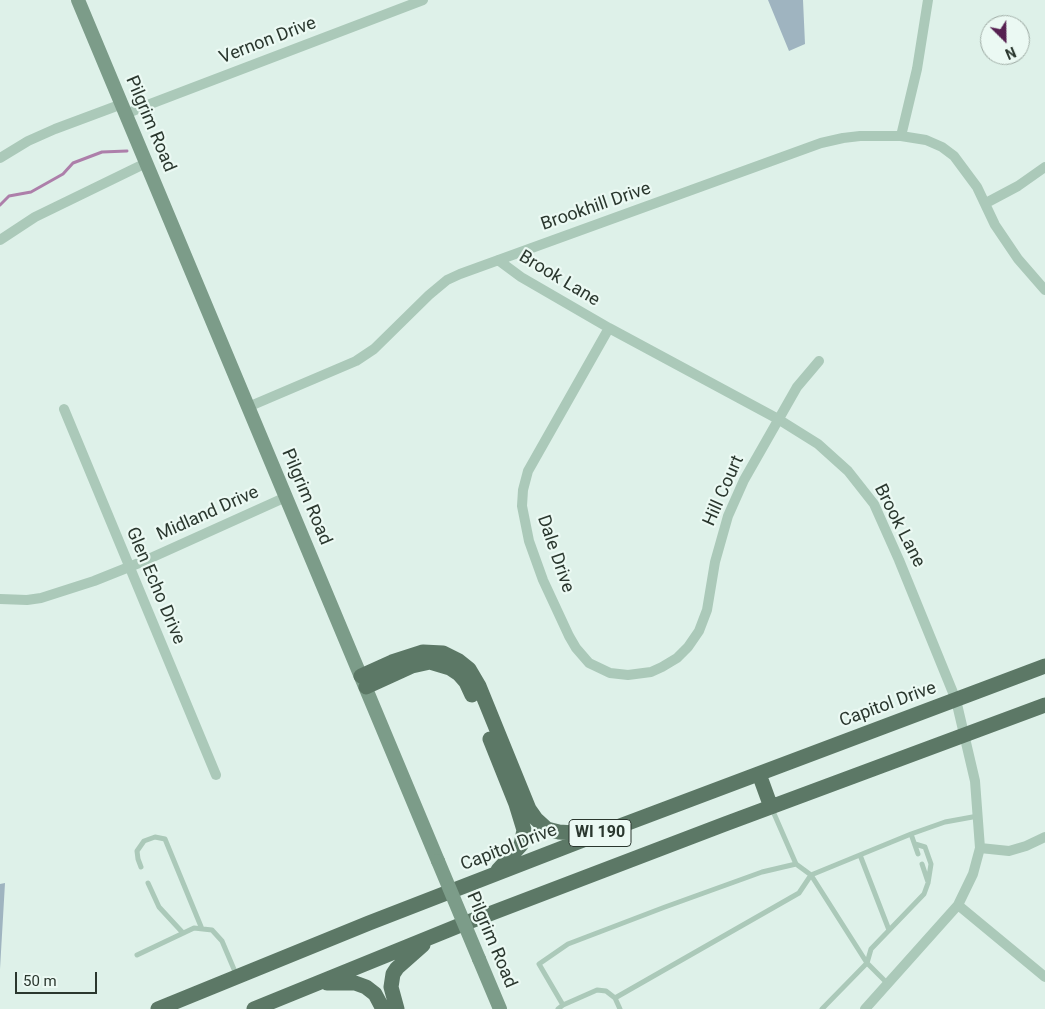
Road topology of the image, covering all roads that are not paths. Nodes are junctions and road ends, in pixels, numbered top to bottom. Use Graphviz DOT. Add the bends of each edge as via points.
graph roads {
  1 [pos="78,0"];
  2 [pos="423,0"];
  3 [pos="928,0"];
  4 [pos="124,109"];
  5 [pos="901,136"];
  6 [pos="0,158"];
  7 [pos="146,163"];
  8 [pos="1045,167"];
  9 [pos="986,203"];
  10 [pos="0,240"];
  11 [pos="498,260"];
  12 [pos="1045,290"];
  13 [pos="609,328"];
  14 [pos="819,361"];
  15 [pos="248,407"];
  16 [pos="64,409"];
  17 [pos="778,419"];
  18 [pos="286,497"];
  19 [pos="130,566"];
  20 [pos="0,599"];
  21 [pos="688,647"];
  22 [pos="1045,666"];
  23 [pos="363,682"];
  24 [pos="956,700"];
  25 [pos="1045,705"];
  26 [pos="965,736"];
  27 [pos="759,774"];
  28 [pos="216,775"];
  29 [pos="771,807"];
  30 [pos="978,816"];
  31 [pos="596,834"];
  32 [pos="912,834"];
  33 [pos="1045,838"];
  34 [pos="915,844"];
  35 [pos="980,848"];
  36 [pos="918,854"];
  37 [pos="860,855"];
  38 [pos="796,864"];
  39 [pos="922,864"];
  40 [pos="141,867"];
  41 [pos="493,875"];
  42 [pos="812,875"];
  43 [pos="148,883"];
  44 [pos="928,883"];
  45 [pos="958,905"];
  46 [pos="202,929"];
  47 [pos="889,930"];
  48 [pos="183,934"];
  49 [pos="433,936"];
  50 [pos="137,955"];
  51 [pos="867,963"];
  52 [pos="237,977"];
  53 [pos="1045,977"];
  54 [pos="318,983"];
  55 [pos="888,984"];
  56 [pos="614,998"];
  57 [pos="563,1005"];
  58 [pos="158,1009"];
  59 [pos="254,1009"];
  60 [pos="383,1009"];
  61 [pos="397,1009"];
  62 [pos="500,1009"];
  63 [pos="558,1009"];
  64 [pos="620,1009"];
  65 [pos="822,1009"];
  66 [pos="865,1009"];
  1 -- 4 [label="main road, Pilgrim Road"];
  2 -- 4 [label="street, Vernon Drive"];
  3 -- 5 [label="street" via="919,59"];
  4 -- 6 [label="street, Vernon Drive" via="55,129"];
  4 -- 7 [label="main road, Pilgrim Road"];
  5 -- 9 [label="street, Brookhill Drive" via="926,140 954,156"];
  5 -- 11 [label="street, Brookhill Drive" via="860,136 821,143"];
  7 -- 10 [label="street" via="35,217"];
  7 -- 15 [label="main road, Pilgrim Road"];
  8 -- 9 [label="street"];
  9 -- 12 [label="street, Brookhill Drive" via="994,225"];
  11 -- 13 [label="street, Brook Lane"];
  11 -- 15 [label="street, Brookhill Drive" via="448,280 374,349 356,361"];
  13 -- 17 [label="street, Brook Lane"];
  13 -- 21 [label="street, Dale Drive" via="528,471 522,506 529,541 569,636 582,656 597,668 617,675 651,672 677,658"];
  14 -- 17 [label="street, Hill Court"];
  15 -- 18 [label="main road, Pilgrim Road"];
  16 -- 19 [label="street, Glen Echo Drive"];
  17 -- 21 [label="street, Hill Court" via="728,516 715,562 707,610 700,631"];
  17 -- 24 [label="street, Brook Lane" via="834,457 874,504"];
  18 -- 19 [label="street, Midland Drive"];
  18 -- 23 [label="main road, Pilgrim Road"];
  19 -- 20 [label="street, Midland Drive" via="41,598"];
  19 -- 28 [label="street, Glen Echo Drive"];
  22 -- 24 [label="main road, Capitol Drive / WI 190"];
  23 -- 31 [label="main road" via="392,662 423,652 443,653 460,661 479,686 536,819 547,829 559,832"];
  23 -- 41 [label="main road" via="430,662 450,668 466,682 524,830 521,845"];
  23 -- 62 [label="main road, Pilgrim Road, bridge"];
  24 -- 26 [label="street, Brook Lane"];
  24 -- 27 [label="main road, Capitol Drive / WI 190"];
  25 -- 26 [label="main road, WI 190"];
  26 -- 29 [label="main road, WI 190"];
  26 -- 30 [label="street, Brook Lane" via="975,781"];
  27 -- 29 [label="main road"];
  27 -- 31 [label="main road, Capitol Drive / WI 190"];
  29 -- 38 [label="lane"];
  29 -- 49 [label="main road, WI 190"];
  30 -- 32 [label="lane" via="945,822"];
  30 -- 35 [label="street, Brook Lane"];
  31 -- 41 [label="main road, Capitol Drive / WI 190"];
  32 -- 34 [label="lane"];
  32 -- 37 [label="lane"];
  33 -- 35 [label="street" via="1009,851"];
  34 -- 36 [label="lane"];
  34 -- 44 [label="lane" via="924,847 931,864"];
  35 -- 45 [label="street, Brook Lane" via="973,874"];
  37 -- 42 [label="lane"];
  37 -- 47 [label="lane"];
  38 -- 42 [label="lane"];
  38 -- 57 [label="lane" via="762,872 568,944 539,964"];
  39 -- 44 [label="lane"];
  40 -- 46 [label="lane" via="137,851 144,841 155,837 165,839"];
  41 -- 52 [label="main road, Capitol Drive / WI 190"];
  42 -- 51 [label="lane"];
  42 -- 56 [label="lane" via="799,893"];
  43 -- 48 [label="lane" via="159,907"];
  44 -- 47 [label="lane" via="924,894"];
  45 -- 53 [label="street"];
  45 -- 55 [label="street, Brook Lane"];
  46 -- 48 [label="lane" via="194,928"];
  46 -- 52 [label="lane" via="212,930 222,941"];
  47 -- 51 [label="lane" via="871,949"];
  48 -- 50 [label="lane"];
  49 -- 54 [label="main road, WI 190"];
  49 -- 61 [label="main road" via="393,974 390,987"];
  51 -- 55 [label="lane"];
  51 -- 65 [label="lane"];
  52 -- 58 [label="main road, Capitol Drive / WI 190"];
  54 -- 59 [label="main road, WI 190"];
  54 -- 60 [label="main road" via="355,983 366,987 375,994"];
  55 -- 66 [label="street, Brook Lane"];
  56 -- 57 [label="lane" via="606,991 597,990"];
  56 -- 64 [label="lane"];
  57 -- 63 [label="lane"];
}
